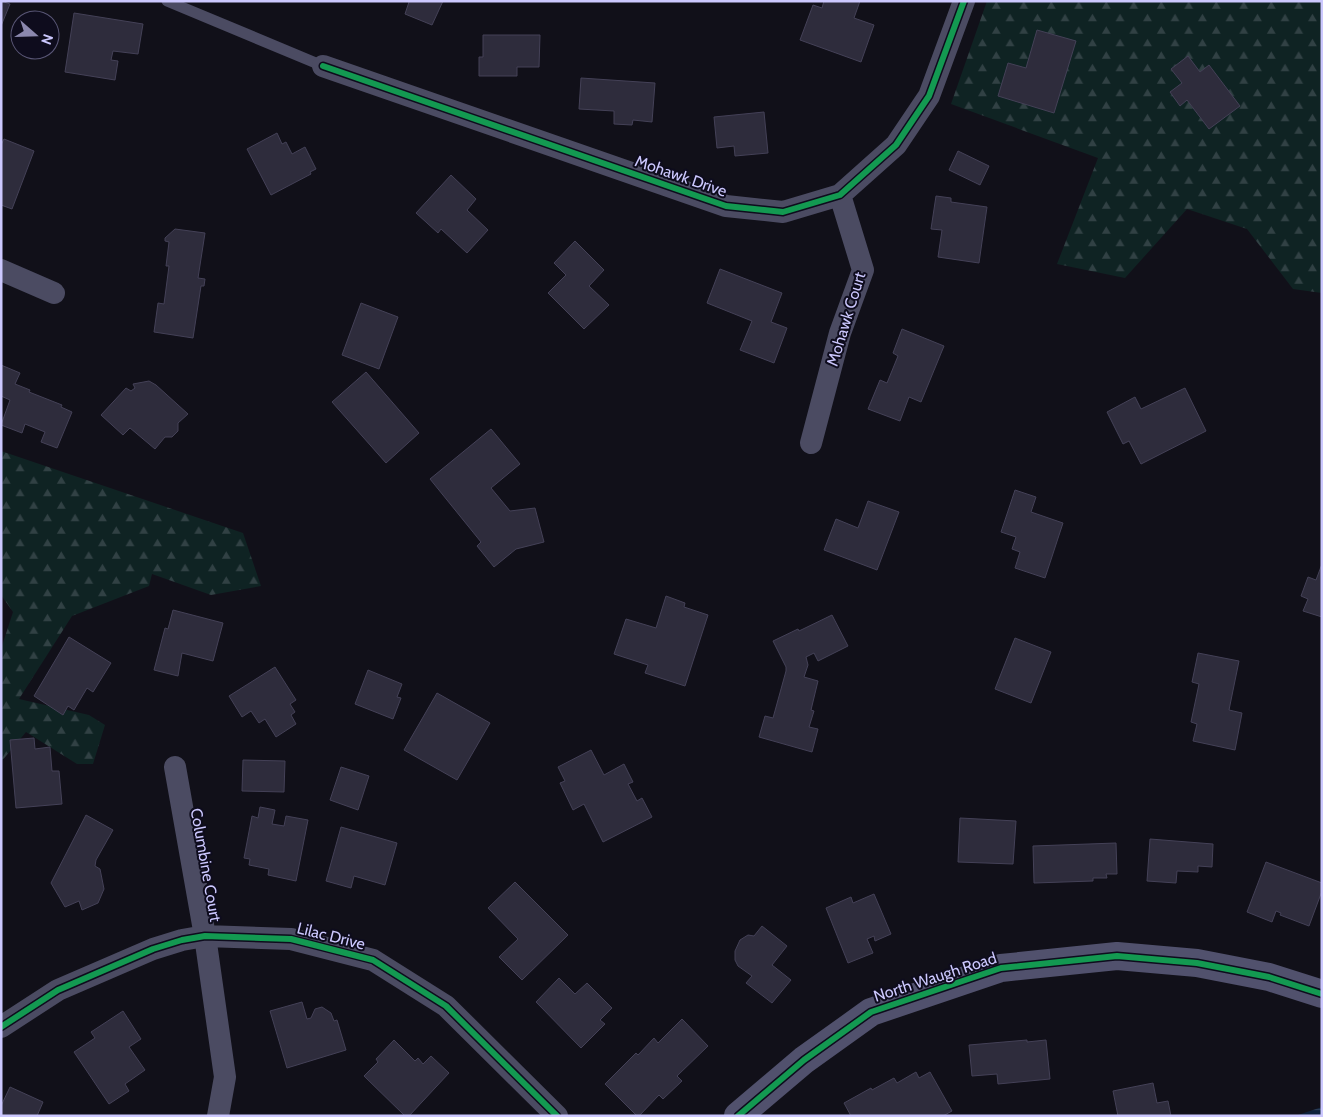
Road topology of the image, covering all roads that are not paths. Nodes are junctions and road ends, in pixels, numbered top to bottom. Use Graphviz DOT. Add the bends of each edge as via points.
graph roads {
  1 [pos="167,1"];
  2 [pos="964,1"];
  3 [pos="323,66"];
  4 [pos="840,195"];
  5 [pos="1,270"];
  6 [pos="54,293"];
  7 [pos="811,443"];
  8 [pos="175,767"];
  9 [pos="205,936"];
  10 [pos="1322,994"];
  11 [pos="1,1027"];
  12 [pos="218,1116"];
  13 [pos="557,1116"];
  14 [pos="738,1116"];
  1 -- 3 [label="lane"];
  2 -- 4 [label="street, Mohawk Drive" via="929,96 896,145"];
  3 -- 4 [label="street, Mohawk Drive" via="726,206 783,212"];
  4 -- 7 [label="street, Mohawk Court" via="863,270 840,333"];
  5 -- 6 [label="street"];
  8 -- 9 [label="street, Columbine Court"];
  9 -- 11 [label="street, Lilac Drive" via="153,949 58,990"];
  9 -- 12 [label="street, Columbine Court" via="225,1077"];
  9 -- 13 [label="street, Lilac Drive" via="291,939 373,960 446,1006"];
  10 -- 14 [label="street, North Waugh Road" via="1269,977 1197,963 1117,956 1001,968 871,1012 804,1060"];
}
